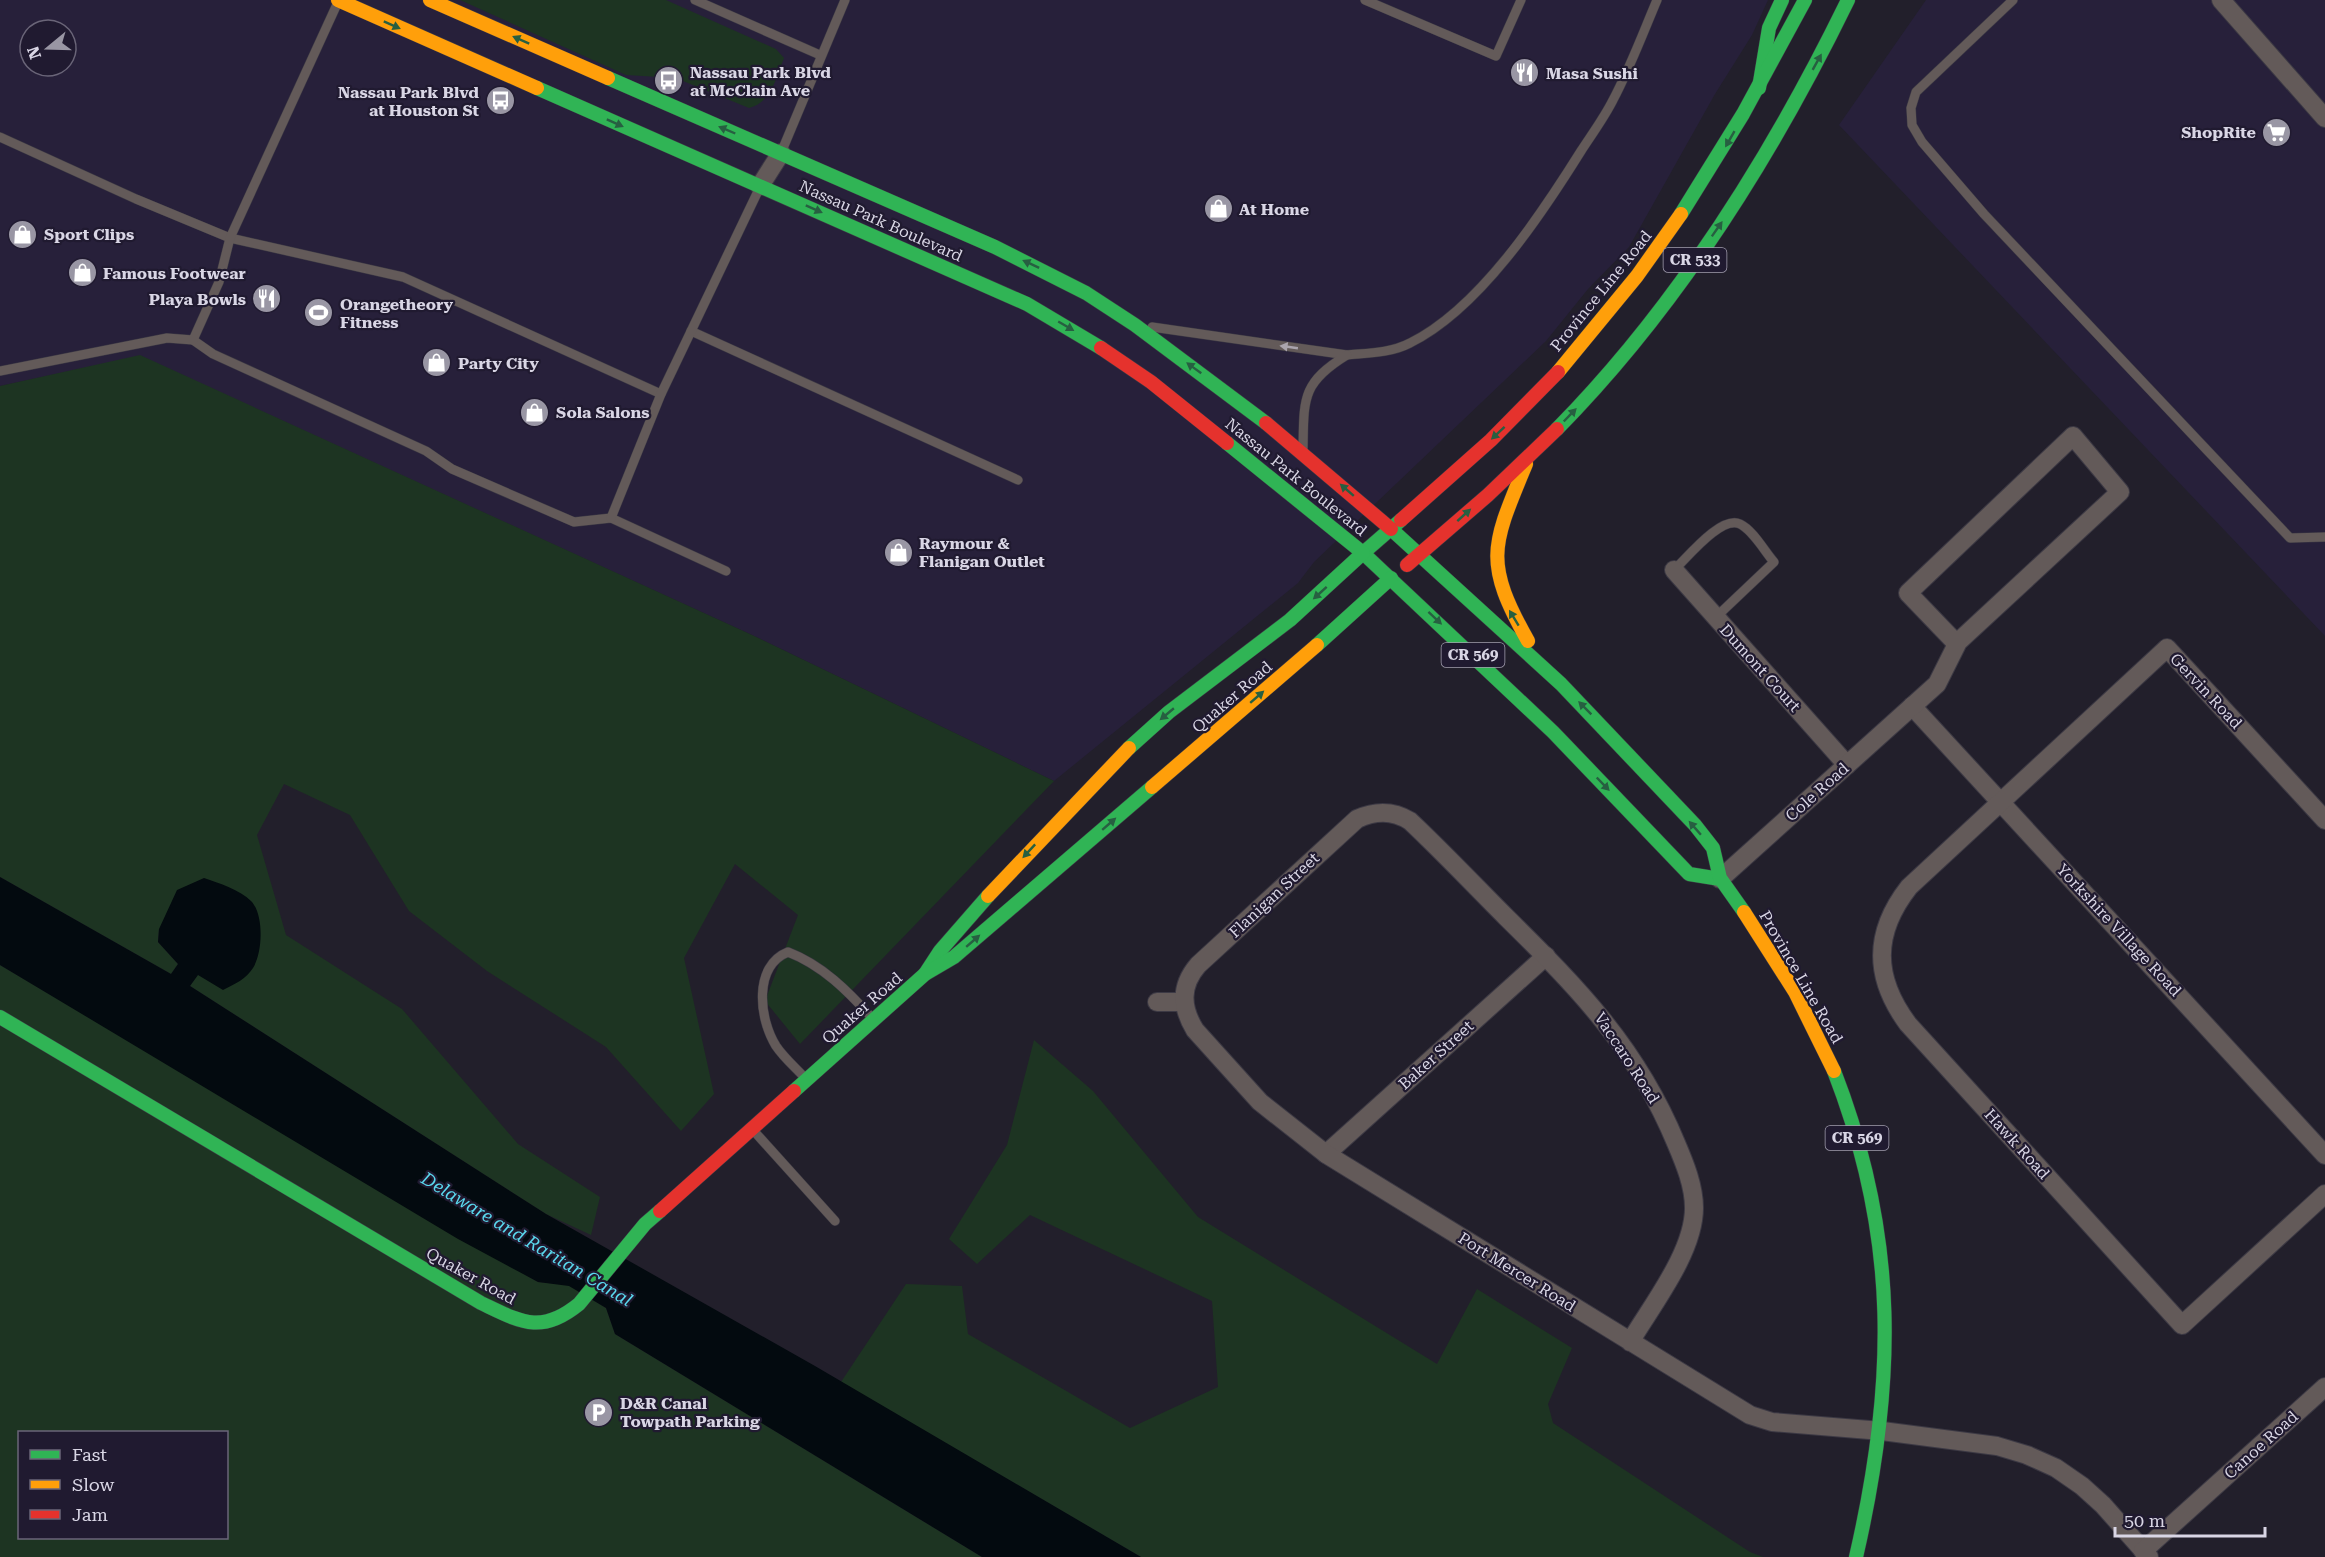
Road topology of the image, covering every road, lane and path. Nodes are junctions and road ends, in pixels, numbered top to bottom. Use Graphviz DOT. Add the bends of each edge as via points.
graph roads {
  1 [pos="338,0"];
  2 [pos="429,0"];
  3 [pos="695,0"];
  4 [pos="845,0"];
  5 [pos="1365,0"];
  6 [pos="1521,0"];
  7 [pos="1657,0"];
  8 [pos="1782,0"];
  9 [pos="1805,0"];
  10 [pos="2013,0"];
  11 [pos="2221,0"];
  12 [pos="1854,4"];
  13 [pos="820,55"];
  14 [pos="1759,88"];
  15 [pos="2325,118"];
  16 [pos="0,137"];
  17 [pos="781,153"];
  18 [pos="760,186"];
  19 [pos="230,238"];
  20 [pos="1135,325"];
  21 [pos="691,331"];
  22 [pos="193,340"];
  23 [pos="1347,355"];
  24 [pos="0,371"];
  25 [pos="661,394"];
  26 [pos="1303,453"];
  27 [pos="1529,456"];
  28 [pos="1018,480"];
  29 [pos="610,518"];
  30 [pos="1391,528"];
  31 [pos="2325,537"];
  32 [pos="1363,553"];
  33 [pos="1420,554"];
  34 [pos="1674,570"];
  35 [pos="726,572"];
  36 [pos="1391,578"];
  37 [pos="1715,618"];
  38 [pos="1957,644"];
  39 [pos="1544,668"];
  40 [pos="1912,706"];
  41 [pos="1848,765"];
  42 [pos="2001,802"];
  43 [pos="2325,820"];
  44 [pos="1415,825"];
  45 [pos="1720,879"];
  46 [pos="1546,956"];
  47 [pos="925,974"];
  48 [pos="1157,1002"];
  49 [pos="1183,1002"];
  50 [pos="0,1017"];
  51 [pos="873,1020"];
  52 [pos="806,1079"];
  53 [pos="752,1128"];
  54 [pos="1326,1154"];
  55 [pos="2325,1155"];
  56 [pos="2325,1194"];
  57 [pos="835,1221"];
  58 [pos="1630,1342"];
  59 [pos="2325,1387"];
  60 [pos="1882,1431"];
  61 [pos="2144,1555"];
  62 [pos="1856,1557"];
  1 -- 18 [label="main road, Nassau Park Boulevard, one-way"];
  1 -- 19 [label="lane"];
  17 -- 2 [label="main road, Nassau Park Boulevard, one-way"];
  3 -- 13 [label="lane"];
  4 -- 13 [label="lane"];
  5 -- 6 [label="lane" via="1496,56"];
  7 -- 23 [label="lane" via="1612,101 1547,205 1487,279 1434,330 1380,353"];
  8 -- 14 [label="main road" via="1769,28"];
  9 -- 14 [label="main road, Province Line Road / CR 533"];
  10 -- 31 [label="lane" via="1916,92 1911,108 1912,125 1984,214 2290,538"];
  11 -- 15 [label="street"];
  27 -- 12 [label="main road, CR 533, one-way" via="1614,366 1684,275 1742,192"];
  13 -- 17 [label="lane"];
  14 -- 30 [label="main road, Province Line Road / CR 533, one-way" via="1696,195 1609,313 1510,422"];
  16 -- 19 [label="lane"];
  17 -- 18 [label="street"];
  20 -- 17 [label="main road, Nassau Park Boulevard, one-way" via="1046,271"];
  18 -- 21 [label="lane"];
  18 -- 32 [label="main road, Nassau Park Boulevard, one-way" via="1026,304 1093,342 1151,382"];
  19 -- 22 [label="lane" via="219,282"];
  19 -- 25 [label="lane" via="404,277"];
  23 -- 20 [label="lane, one-way"];
  26 -- 20 [label="main road, Nassau Park Boulevard, one-way"];
  21 -- 25 [label="lane"];
  21 -- 28 [label="lane"];
  22 -- 24 [label="lane" via="167,338"];
  22 -- 29 [label="lane" via="213,354 574,522"];
  23 -- 26 [label="lane" via="1324,369 1309,387 1303,414"];
  25 -- 29 [label="lane"];
  30 -- 26 [label="main road, Nassau Park Boulevard, one-way"];
  33 -- 27 [label="main road, CR 533, one-way"];
  39 -- 27 [label="main road, one-way" via="1509,609 1495,568 1499,528"];
  29 -- 35 [label="lane"];
  30 -- 32 [label="main road, CR 533"];
  30 -- 33 [label="main road, Province Line Road / CR 569"];
  32 -- 36 [label="main road, CR 569"];
  32 -- 47 [label="main road, Quaker Road, one-way" via="1290,620 1169,712 1125,752 978,907"];
  33 -- 36 [label="main road, CR 533"];
  33 -- 39 [label="main road, Province Line Road / CR 569"];
  34 -- 37 [label="street, Dumont Court"];
  34 -- 37 [label="lane" via="1719,527 1737,523 1774,562"];
  36 -- 45 [label="main road, CR 569, one-way" via="1553,732 1689,874"];
  47 -- 36 [label="main road, Quaker Road / CR 533, one-way" via="963,950"];
  37 -- 41 [label="street, Dumont Court"];
  38 -- 38 [label="street" via="1908,593 2073,436 2120,492"];
  38 -- 40 [label="street, Cole Road" via="1937,684"];
  45 -- 39 [label="main road, Province Line Road / CR 569, one-way" via="1713,848 1625,749"];
  40 -- 41 [label="street, Cole Road"];
  40 -- 42 [label="street, Yorkshire Village Road"];
  41 -- 45 [label="street, Cole Road"];
  42 -- 43 [label="street, Gervin Road" via="2167,648"];
  42 -- 55 [label="street, Yorkshire Village Road"];
  42 -- 56 [label="street, Hawk Road" via="1909,887 1887,922 1882,968 1895,1007 1908,1024 2182,1325"];
  44 -- 46 [label="street, Vaccaro Road"];
  44 -- 49 [label="street, Flanigan Street" via="1380,804 1357,819 1198,965 1185,987"];
  45 -- 60 [label="main road, Province Line Road / CR 569" via="1754,925 1808,1015 1852,1119 1881,1248 1886,1310"];
  46 -- 54 [label="street, Baker Street"];
  46 -- 58 [label="street, Vaccaro Road" via="1617,1035 1647,1082 1668,1123 1692,1189 1691,1232 1683,1253"];
  47 -- 51 [label="main road, Quaker Road / CR 533"];
  48 -- 49 [label="street"];
  49 -- 54 [label="street, Port Mercer Road" via="1195,1030 1260,1102"];
  50 -- 53 [label="main road, Quaker Road / CR 533" via="481,1303 537,1326 566,1316 645,1224"];
  51 -- 52 [label="main road, Quaker Road / CR 533"];
  51 -- 52 [label="lane" via="850,994 803,957 788,952 773,960 766,973 763,998 766,1027 777,1047"];
  52 -- 53 [label="main road, Quaker Road / CR 533"];
  53 -- 57 [label="lane"];
  54 -- 58 [label="street, Port Mercer Road"];
  58 -- 60 [label="street, Port Mercer Road" via="1750,1415 1772,1422"];
  59 -- 61 [label="street, Canoe Road"];
  60 -- 61 [label="street, Port Mercer Road" via="1997,1446 2056,1468 2103,1505"];
  60 -- 62 [label="main road, Province Line Road / CR 569"];
}
